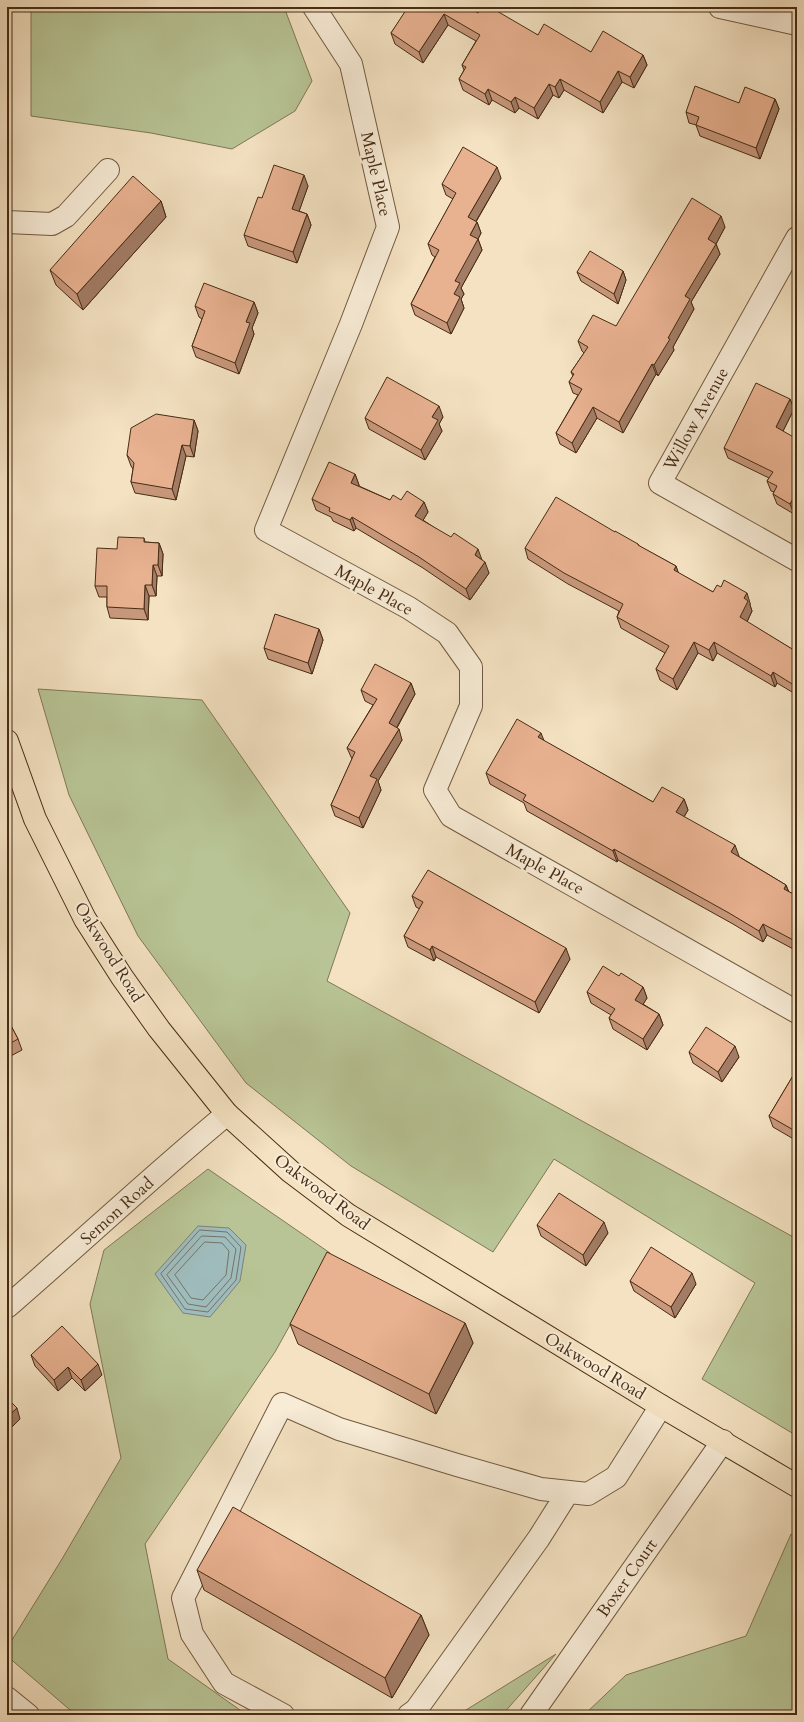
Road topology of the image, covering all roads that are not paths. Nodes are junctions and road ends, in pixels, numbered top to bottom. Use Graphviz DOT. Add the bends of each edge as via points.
graph roads {
  1 [pos="314,7"];
  2 [pos="720,7"];
  3 [pos="796,22"];
  4 [pos="108,170"];
  5 [pos="7,222"];
  6 [pos="797,238"];
  7 [pos="797,560"];
  8 [pos="7,741"];
  9 [pos="797,1012"];
  10 [pos="227,1114"];
  11 [pos="7,1307"];
  12 [pos="661,1406"];
  13 [pos="722,1441"];
  14 [pos="797,1486"];
  15 [pos="568,1492"];
  16 [pos="283,1715"];
  17 [pos="410,1715"];
  18 [pos="532,1715"];
  1 -- 9 [label="street, Maple Place" via="351,64 388,227 266,530 409,608 447,633 470,667 471,706 435,790 451,816"];
  2 -- 3 [label="street"];
  4 -- 5 [label="street" via="66,216 52,224"];
  6 -- 7 [label="street, Willow Avenue" via="660,483"];
  8 -- 10 [label="main road, Oakwood Road" via="35,819 85,919 159,1029"];
  10 -- 11 [label="street, Semon Road"];
  10 -- 12 [label="main road, Oakwood Road" via="291,1172 348,1215"];
  12 -- 13 [label="main road, Oakwood Road"];
  12 -- 15 [label="street" via="616,1477 588,1494"];
  13 -- 14 [label="main road, Oakwood Road"];
  13 -- 18 [label="street, Boxer Court"];
  15 -- 16 [label="street" via="541,1489 339,1429 282,1404 183,1598 192,1634 224,1683"];
  15 -- 17 [label="street" via="539,1538"];
}
